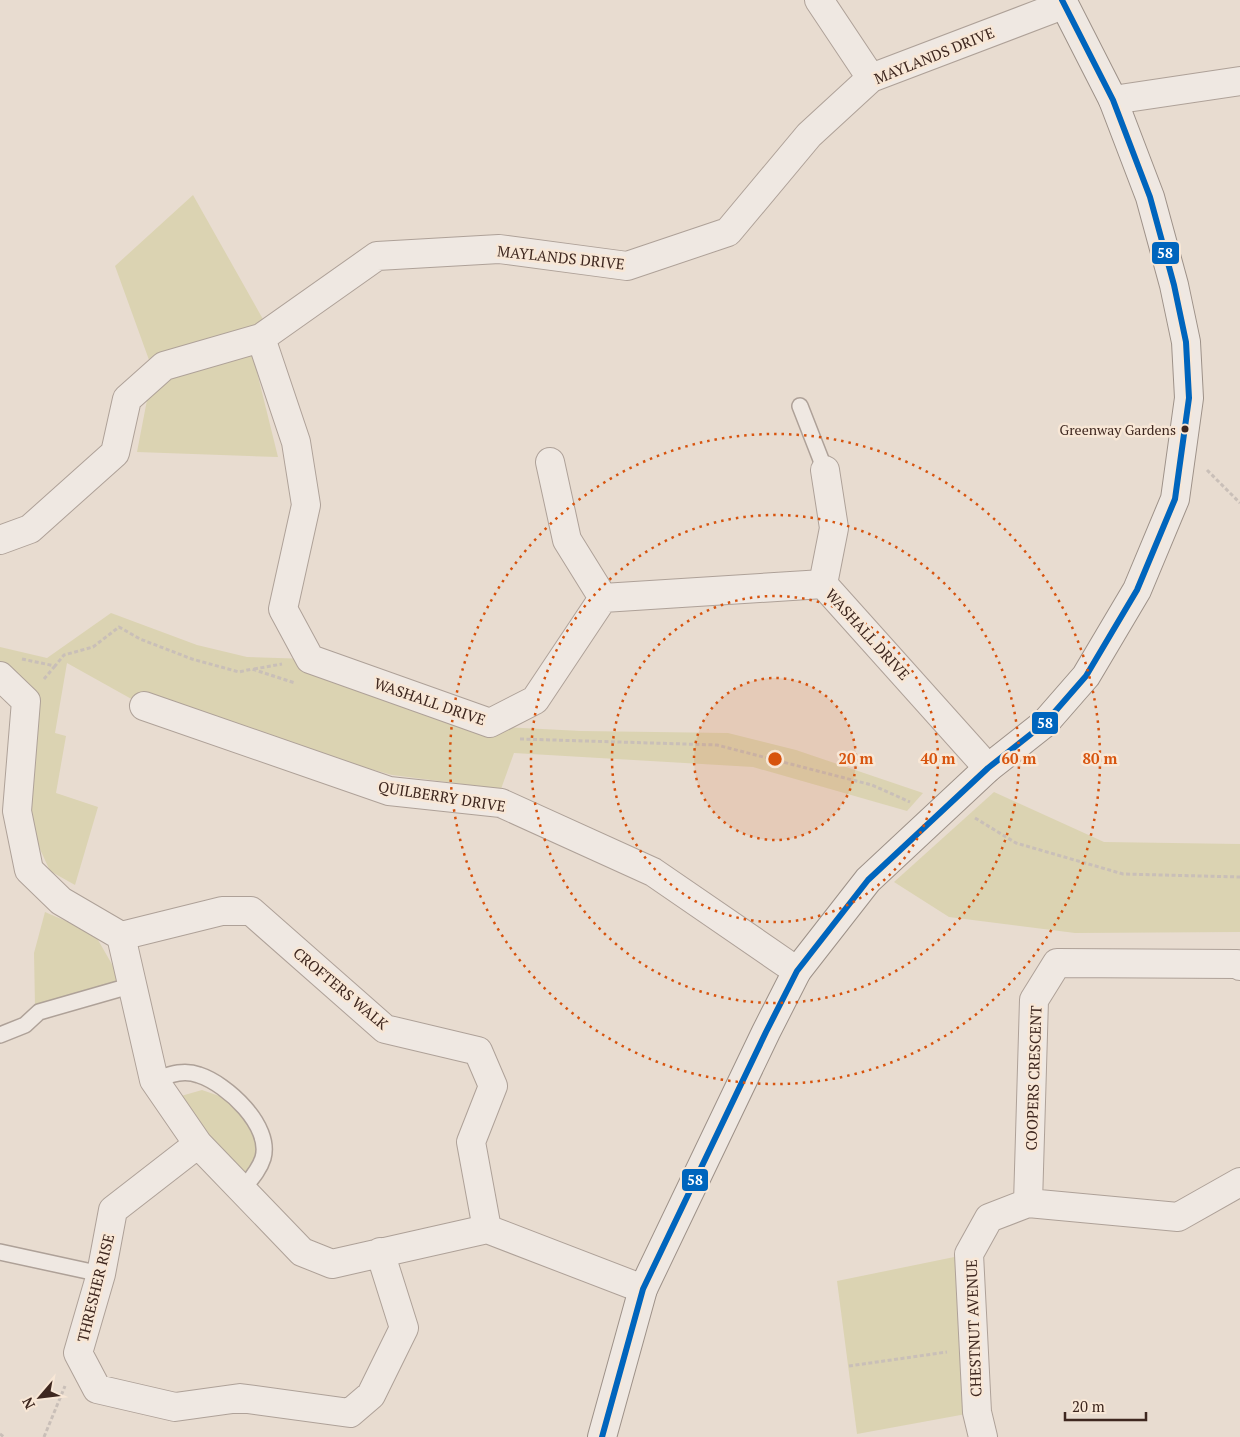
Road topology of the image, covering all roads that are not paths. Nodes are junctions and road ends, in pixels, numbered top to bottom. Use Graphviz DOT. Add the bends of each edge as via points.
graph roads {
  1 [pos="819,0"];
  2 [pos="1063,2"];
  3 [pos="871,78"];
  4 [pos="1240,81"];
  5 [pos="1113,100"];
  6 [pos="261,338"];
  7 [pos="800,406"];
  8 [pos="550,462"];
  9 [pos="826,470"];
  10 [pos="0,540"];
  11 [pos="823,584"];
  12 [pos="603,598"];
  13 [pos="9,667"];
  14 [pos="144,706"];
  15 [pos="988,768"];
  16 [pos="120,936"];
  17 [pos="1240,966"];
  18 [pos="798,971"];
  19 [pos="133,986"];
  20 [pos="0,1035"];
  21 [pos="154,1080"];
  22 [pos="198,1144"];
  23 [pos="1240,1182"];
  24 [pos="242,1190"];
  25 [pos="1028,1203"];
  26 [pos="487,1229"];
  27 [pos="0,1252"];
  28 [pos="380,1252"];
  29 [pos="101,1274"];
  30 [pos="643,1290"];
  31 [pos="602,1437"];
  32 [pos="983,1437"];
  1 -- 3 [label="street"];
  2 -- 3 [label="street, MAYLANDS DRIVE"];
  2 -- 5 [label="street"];
  3 -- 6 [label="street, MAYLANDS DRIVE" via="809,135 728,232 627,266 499,249 377,256"];
  4 -- 5 [label="street"];
  5 -- 15 [label="street" via="1150,198 1186,342 1189,398 1175,499 1137,590 1086,676 1046,723"];
  6 -- 10 [label="street, MAYLANDS DRIVE" via="164,366 127,399 115,453 30,529"];
  6 -- 12 [label="street, WASHALL DRIVE" via="296,442 306,505 283,609 310,659 490,723 535,700"];
  7 -- 9 [label="lane"];
  8 -- 12 [label="street" via="567,540"];
  9 -- 11 [label="street" via="834,528"];
  11 -- 12 [label="street, WASHALL DRIVE"];
  11 -- 15 [label="street, WASHALL DRIVE"];
  13 -- 16 [label="street" via="26,701 17,811 29,870 61,902"];
  14 -- 18 [label="street, QUILBERRY DRIVE" via="389,791 501,803 653,872"];
  15 -- 18 [label="street" via="868,880"];
  16 -- 19 [label="street"];
  16 -- 26 [label="street, CROFTERS WALK" via="222,911 252,911 385,1029 478,1051 493,1086 471,1142"];
  17 -- 25 [label="street, COOPERS CRESCENT" via="1057,963 1034,1000"];
  18 -- 30 [label="street"];
  19 -- 20 [label="lane" via="39,1012 25,1025"];
  19 -- 21 [label="street"];
  21 -- 22 [label="street"];
  21 -- 24 [label="lane" via="178,1072 199,1075 240,1101 261,1136 264,1156 258,1170"];
  22 -- 24 [label="street"];
  22 -- 29 [label="street, THRESHER RISE" via="113,1210"];
  23 -- 25 [label="street, CHESTNUT AVENUE" via="1178,1218"];
  24 -- 28 [label="street" via="302,1252 332,1264"];
  25 -- 32 [label="street, CHESTNUT AVENUE" via="989,1218 968,1254 976,1412"];
  26 -- 28 [label="street"];
  26 -- 30 [label="street"];
  27 -- 29 [label="lane"];
  28 -- 29 [label="street, THRESHER RISE" via="404,1328 370,1395 350,1413 240,1398 175,1407 97,1390 78,1353"];
  30 -- 31 [label="street"];
}
